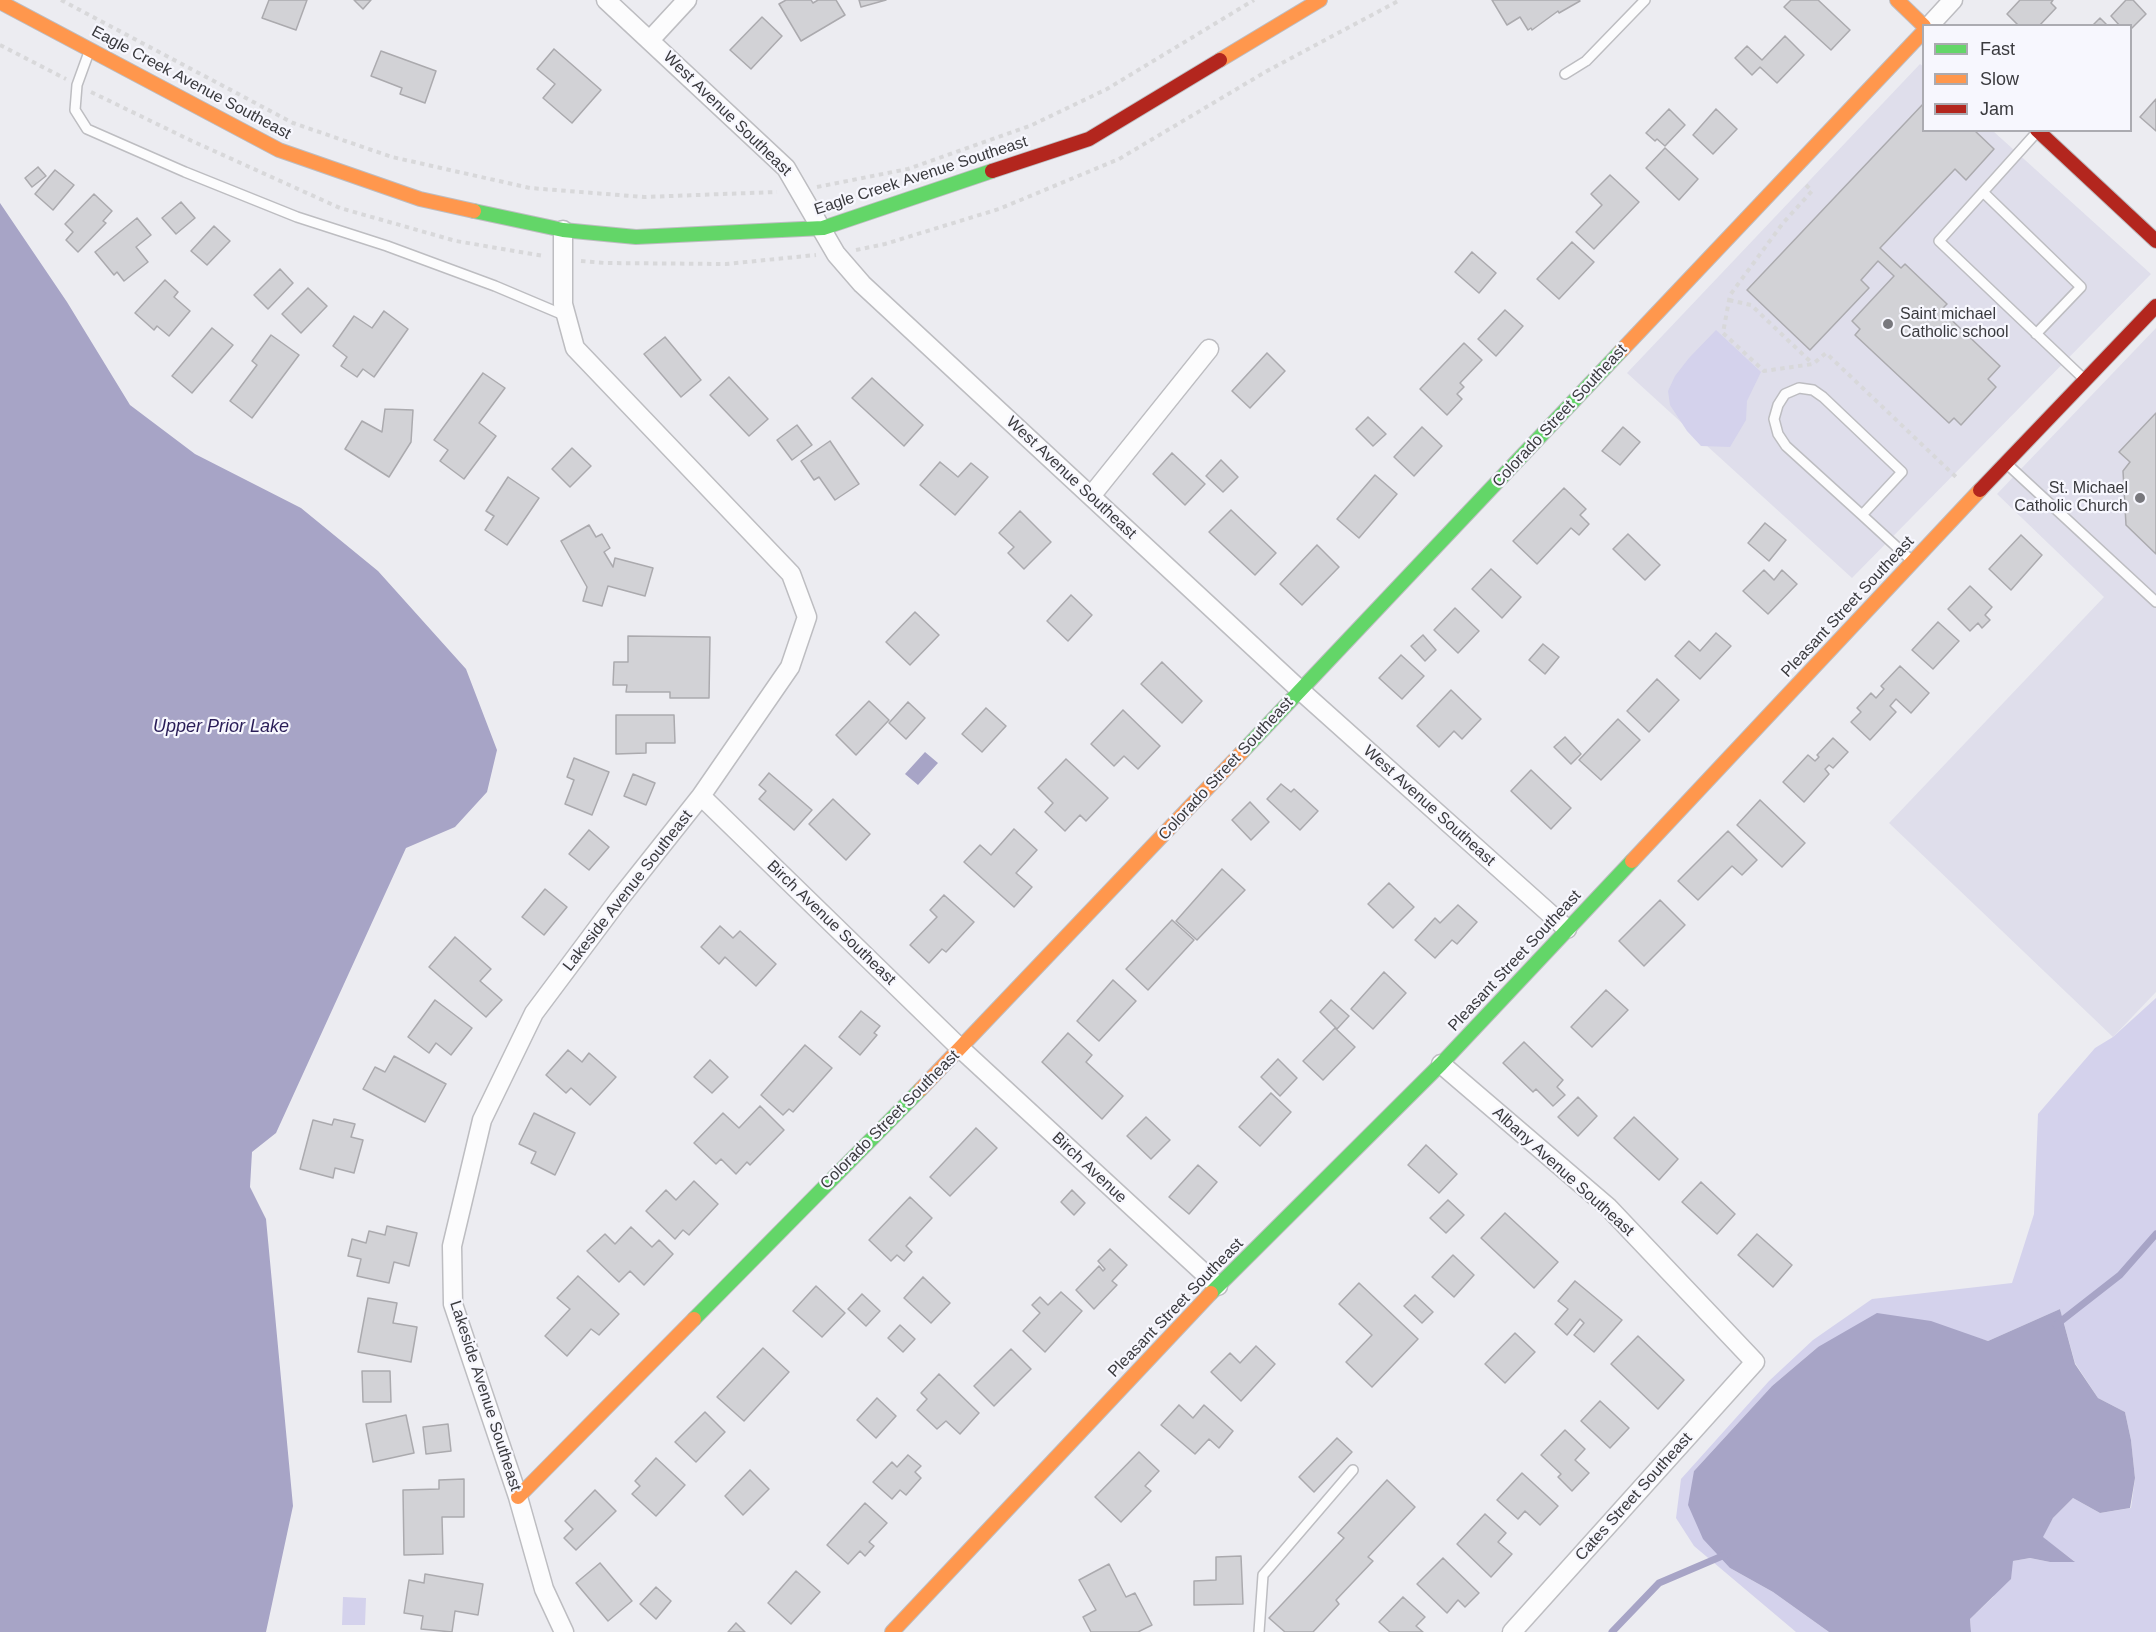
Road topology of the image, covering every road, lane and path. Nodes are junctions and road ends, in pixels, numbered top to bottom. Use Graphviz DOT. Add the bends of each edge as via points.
graph roads {
  1 [pos="61,0"];
  2 [pos="606,0"];
  3 [pos="687,0"];
  4 [pos="1254,0"];
  5 [pos="1320,0"];
  6 [pos="1645,0"];
  7 [pos="1897,0"];
  8 [pos="1953,0"];
  9 [pos="0,2"];
  10 [pos="1931,24"];
  11 [pos="1922,25"];
  12 [pos="1922,32"];
  13 [pos="650,40"];
  14 [pos="90,49"];
  15 [pos="1565,74"];
  16 [pos="2036,132"];
  17 [pos="2038,132"];
  18 [pos="1792,171"];
  19 [pos="800,191"];
  20 [pos="1983,192"];
  21 [pos="823,228"];
  22 [pos="563,230"];
  23 [pos="2156,241"];
  24 [pos="1729,300"];
  25 [pos="2156,306"];
  26 [pos="566,316"];
  27 [pos="2037,334"];
  28 [pos="1209,349"];
  29 [pos="1814,364"];
  30 [pos="2085,380"];
  31 [pos="2006,463"];
  32 [pos="1956,477"];
  33 [pos="1091,496"];
  34 [pos="1862,515"];
  35 [pos="1913,562"];
  36 [pos="2156,602"];
  37 [pos="1301,691"];
  38 [pos="701,796"];
  39 [pos="1567,929"];
  40 [pos="961,1049"];
  41 [pos="1442,1064"];
  42 [pos="1218,1286"];
  43 [pos="1755,1362"];
  44 [pos="1353,1470"];
  45 [pos="518,1497"];
  46 [pos="564,1632"];
  47 [pos="892,1632"];
  48 [pos="1259,1632"];
  49 [pos="1512,1632"];
  1 -- 19 [label="path" via="293,123 392,157 542,189 644,197"];
  2 -- 13 [label="street, West Avenue Southeast"];
  3 -- 13 [label="street"];
  4 -- 19 [label="path" via="1107,89 1032,125 908,169"];
  5 -- 21 [label="street, Eagle Creek Avenue Southeast" via="1089,139"];
  6 -- 15 [label="lane" via="1586,61"];
  7 -- 11 [label="street"];
  8 -- 10 [label="street"];
  9 -- 14 [label="street, Eagle Creek Avenue Southeast"];
  12 -- 18 [label="street, Colorado Street Southeast"];
  13 -- 19 [label="street, West Avenue Southeast" via="786,168"];
  14 -- 22 [label="street, Eagle Creek Avenue Southeast" via="279,150 420,200"];
  14 -- 26 [label="lane" via="77,85 75,110 87,129 297,217 387,246"];
  16 -- 20 [label="lane"];
  17 -- 23 [label="street"];
  18 -- 24 [label="path" via="1812,191 1783,223"];
  18 -- 37 [label="street, Colorado Street Southeast"];
  19 -- 21 [label="street, West Avenue Southeast"];
  20 -- 27 [label="lane" via="2081,287"];
  20 -- 27 [label="lane" via="1939,240"];
  21 -- 22 [label="street, Eagle Creek Avenue Southeast" via="636,237"];
  21 -- 33 [label="street, West Avenue Southeast" via="836,254 862,284"];
  22 -- 26 [label="street, Lakeside Avenue Southeast"];
  24 -- 29 [label="path" via="1751,305"];
  24 -- 29 [label="path" via="1723,333 1764,371"];
  25 -- 30 [label="street, Pleasant Street Southeast"];
  26 -- 38 [label="street, Lakeside Avenue Southeast" via="574,348 791,574 807,617 790,667"];
  27 -- 30 [label="lane"];
  28 -- 33 [label="street"];
  29 -- 32 [label="path" via="1826,353"];
  30 -- 31 [label="street, Pleasant Street Southeast"];
  31 -- 35 [label="street, Pleasant Street Southeast"];
  31 -- 36 [label="lane"];
  33 -- 37 [label="street, West Avenue Southeast"];
  34 -- 34 [label="lane" via="1786,446 1778,434 1774,419 1785,394 1799,388 1813,390 1902,472"];
  34 -- 35 [label="lane"];
  35 -- 39 [label="street, Pleasant Street Southeast"];
  37 -- 39 [label="street, West Avenue Southeast"];
  37 -- 40 [label="street, Colorado Street Southeast"];
  38 -- 40 [label="street, Birch Avenue Southeast"];
  38 -- 45 [label="street, Lakeside Avenue Southeast" via="534,1013 482,1120 452,1246 453,1304"];
  39 -- 41 [label="street, Pleasant Street Southeast"];
  40 -- 42 [label="street, Birch Avenue"];
  40 -- 45 [label="street, Colorado Street Southeast"];
  41 -- 42 [label="street, Pleasant Street Southeast"];
  41 -- 43 [label="street, Albany Avenue Southeast" via="1608,1207"];
  42 -- 47 [label="street, Pleasant Street Southeast"];
  43 -- 49 [label="street, Cates Street Southeast"];
  44 -- 48 [label="lane" via="1263,1575"];
  45 -- 46 [label="street, Lakeside Avenue Southeast" via="544,1589"];
}
